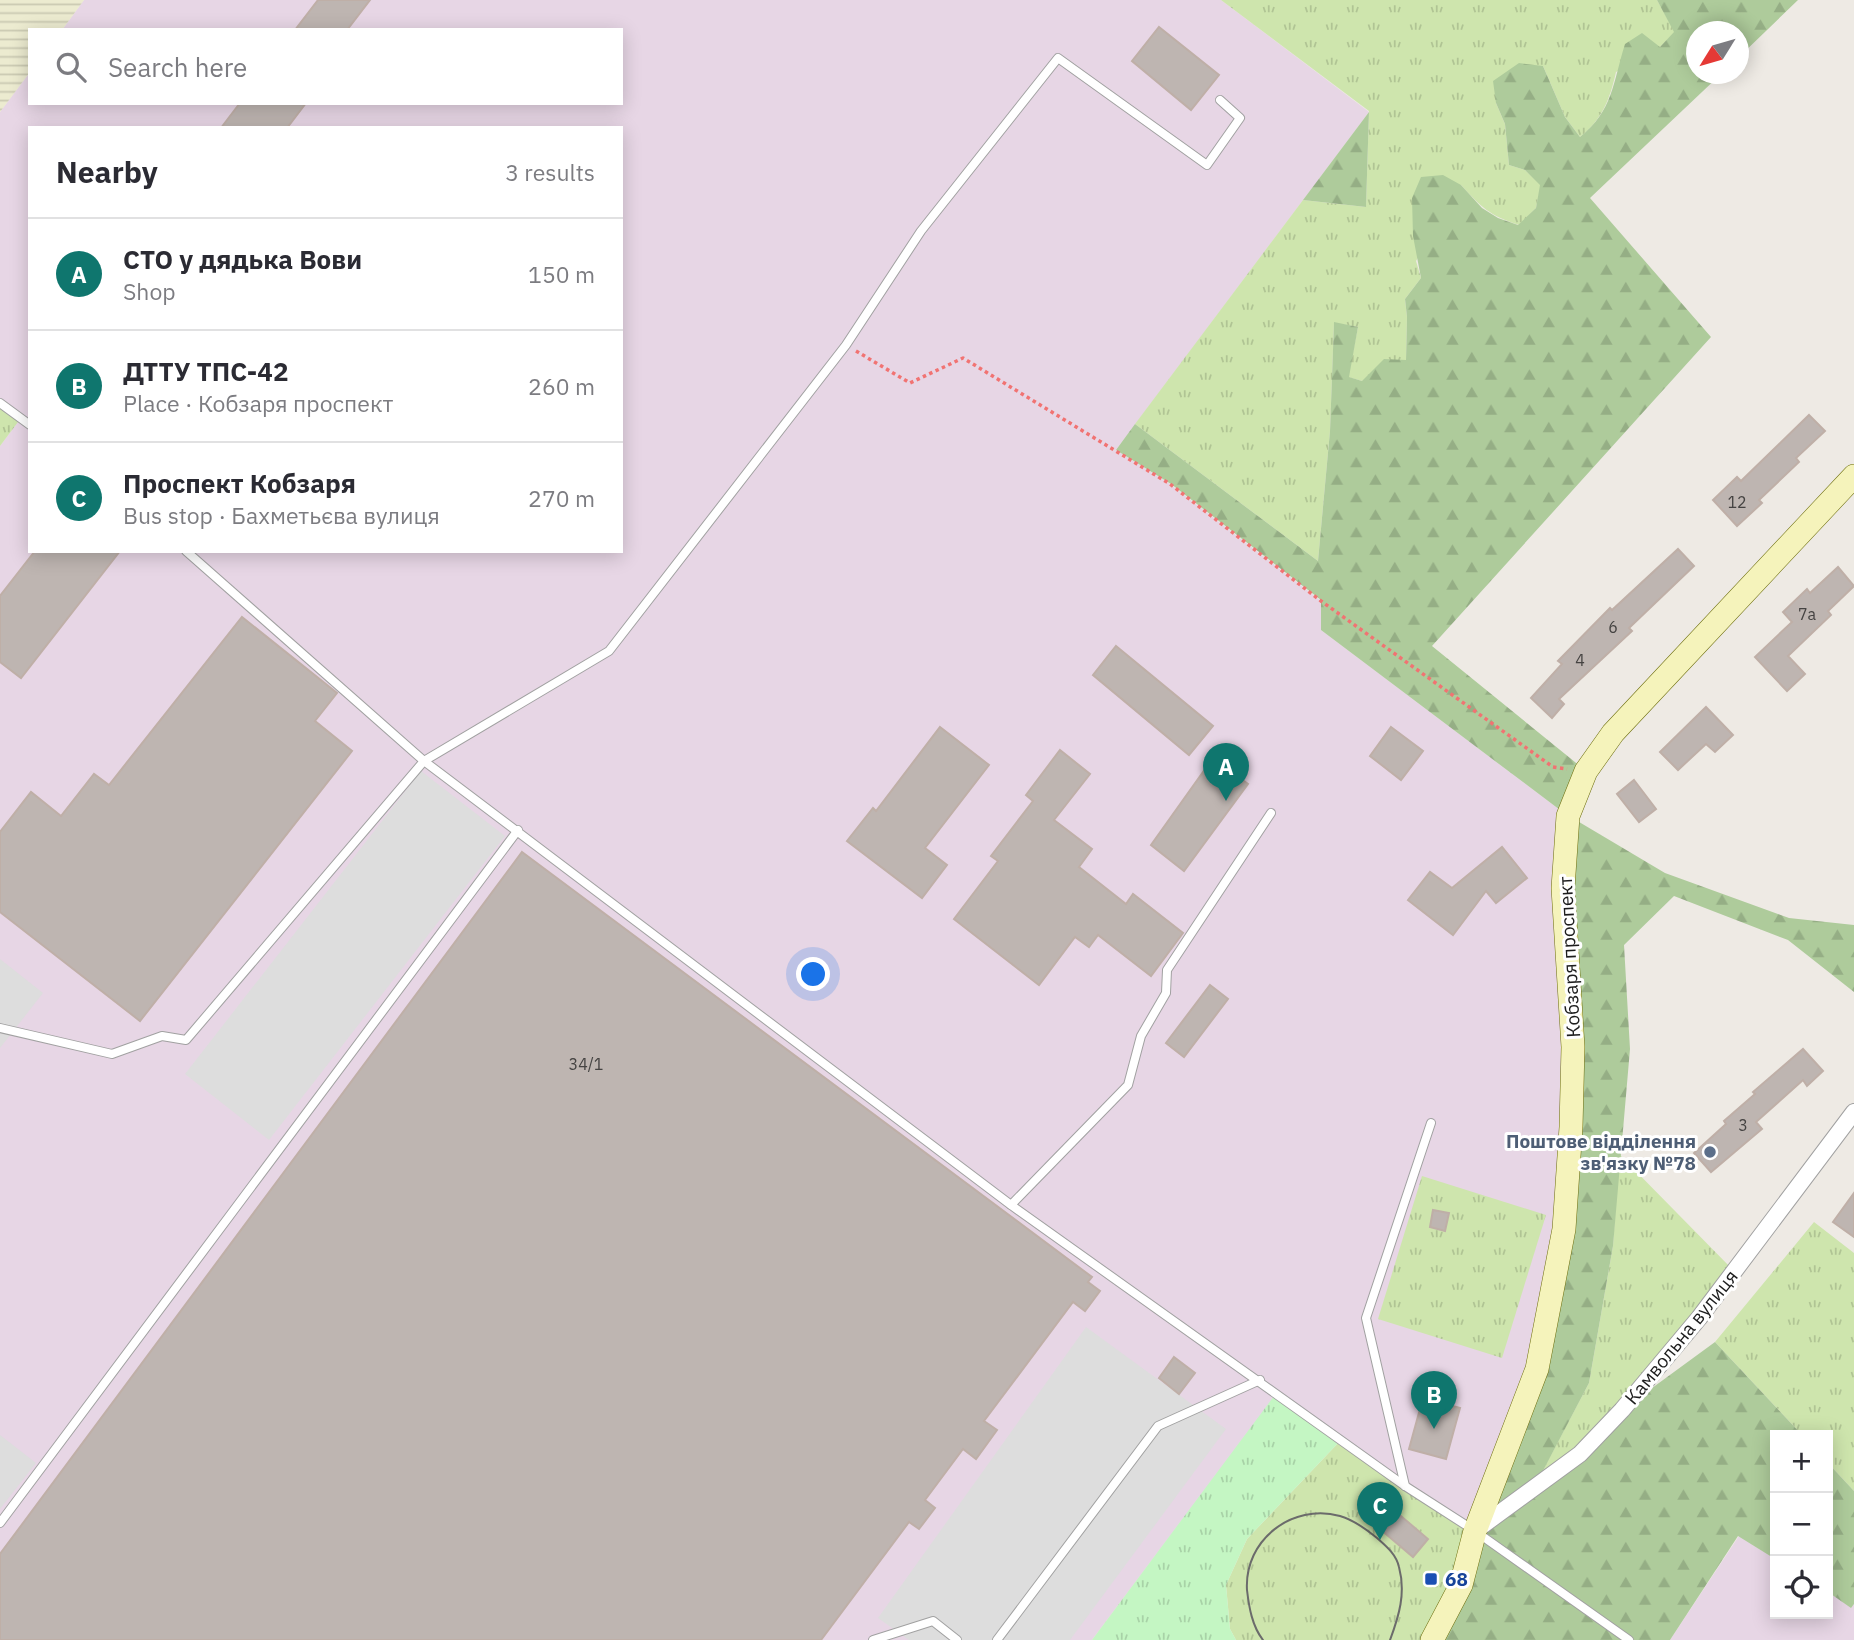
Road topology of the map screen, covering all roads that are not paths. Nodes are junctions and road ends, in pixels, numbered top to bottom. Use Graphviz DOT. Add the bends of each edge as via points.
graph roads {
  1 [pos="1220,100"];
  2 [pos="0,403"];
  3 [pos="28,424"];
  4 [pos="1854,476"];
  5 [pos="188,553"];
  6 [pos="424,761"];
  7 [pos="1271,813"];
  8 [pos="518,830"];
  9 [pos="0,1028"];
  10 [pos="1854,1112"];
  11 [pos="1431,1123"];
  12 [pos="1011,1205"];
  13 [pos="1260,1380"];
  14 [pos="1405,1486"];
  15 [pos="0,1523"];
  16 [pos="1475,1531"];
  17 [pos="873,1640"];
  18 [pos="957,1640"];
  19 [pos="997,1640"];
  20 [pos="1432,1640"];
  21 [pos="1629,1640"];
  1 -- 6 [label="lane" via="1241,118 1207,165 1058,58 921,231 846,345 610,651"];
  2 -- 3 [label="lane"];
  4 -- 16 [label="main road, Кобзаря проспект" via="1613,733 1586,771 1568,816 1563,888 1573,1047 1564,1229 1537,1369"];
  5 -- 6 [label="lane"];
  6 -- 8 [label="lane"];
  6 -- 9 [label="lane" via="186,1040 162,1036 112,1054"];
  7 -- 12 [label="lane" via="1167,970 1166,993 1141,1036 1128,1085"];
  8 -- 12 [label="lane"];
  8 -- 15 [label="lane"];
  10 -- 16 [label="street, Камвольна вулиця" via="1699,1318 1622,1410 1580,1454"];
  11 -- 14 [label="lane" via="1366,1318"];
  12 -- 13 [label="lane"];
  13 -- 14 [label="lane"];
  13 -- 19 [label="lane" via="1158,1426"];
  14 -- 16 [label="lane"];
  16 -- 20 [label="main road, Кобзаря проспект" via="1461,1585"];
  16 -- 21 [label="lane"];
  17 -- 18 [label="lane" via="933,1621"];
}
